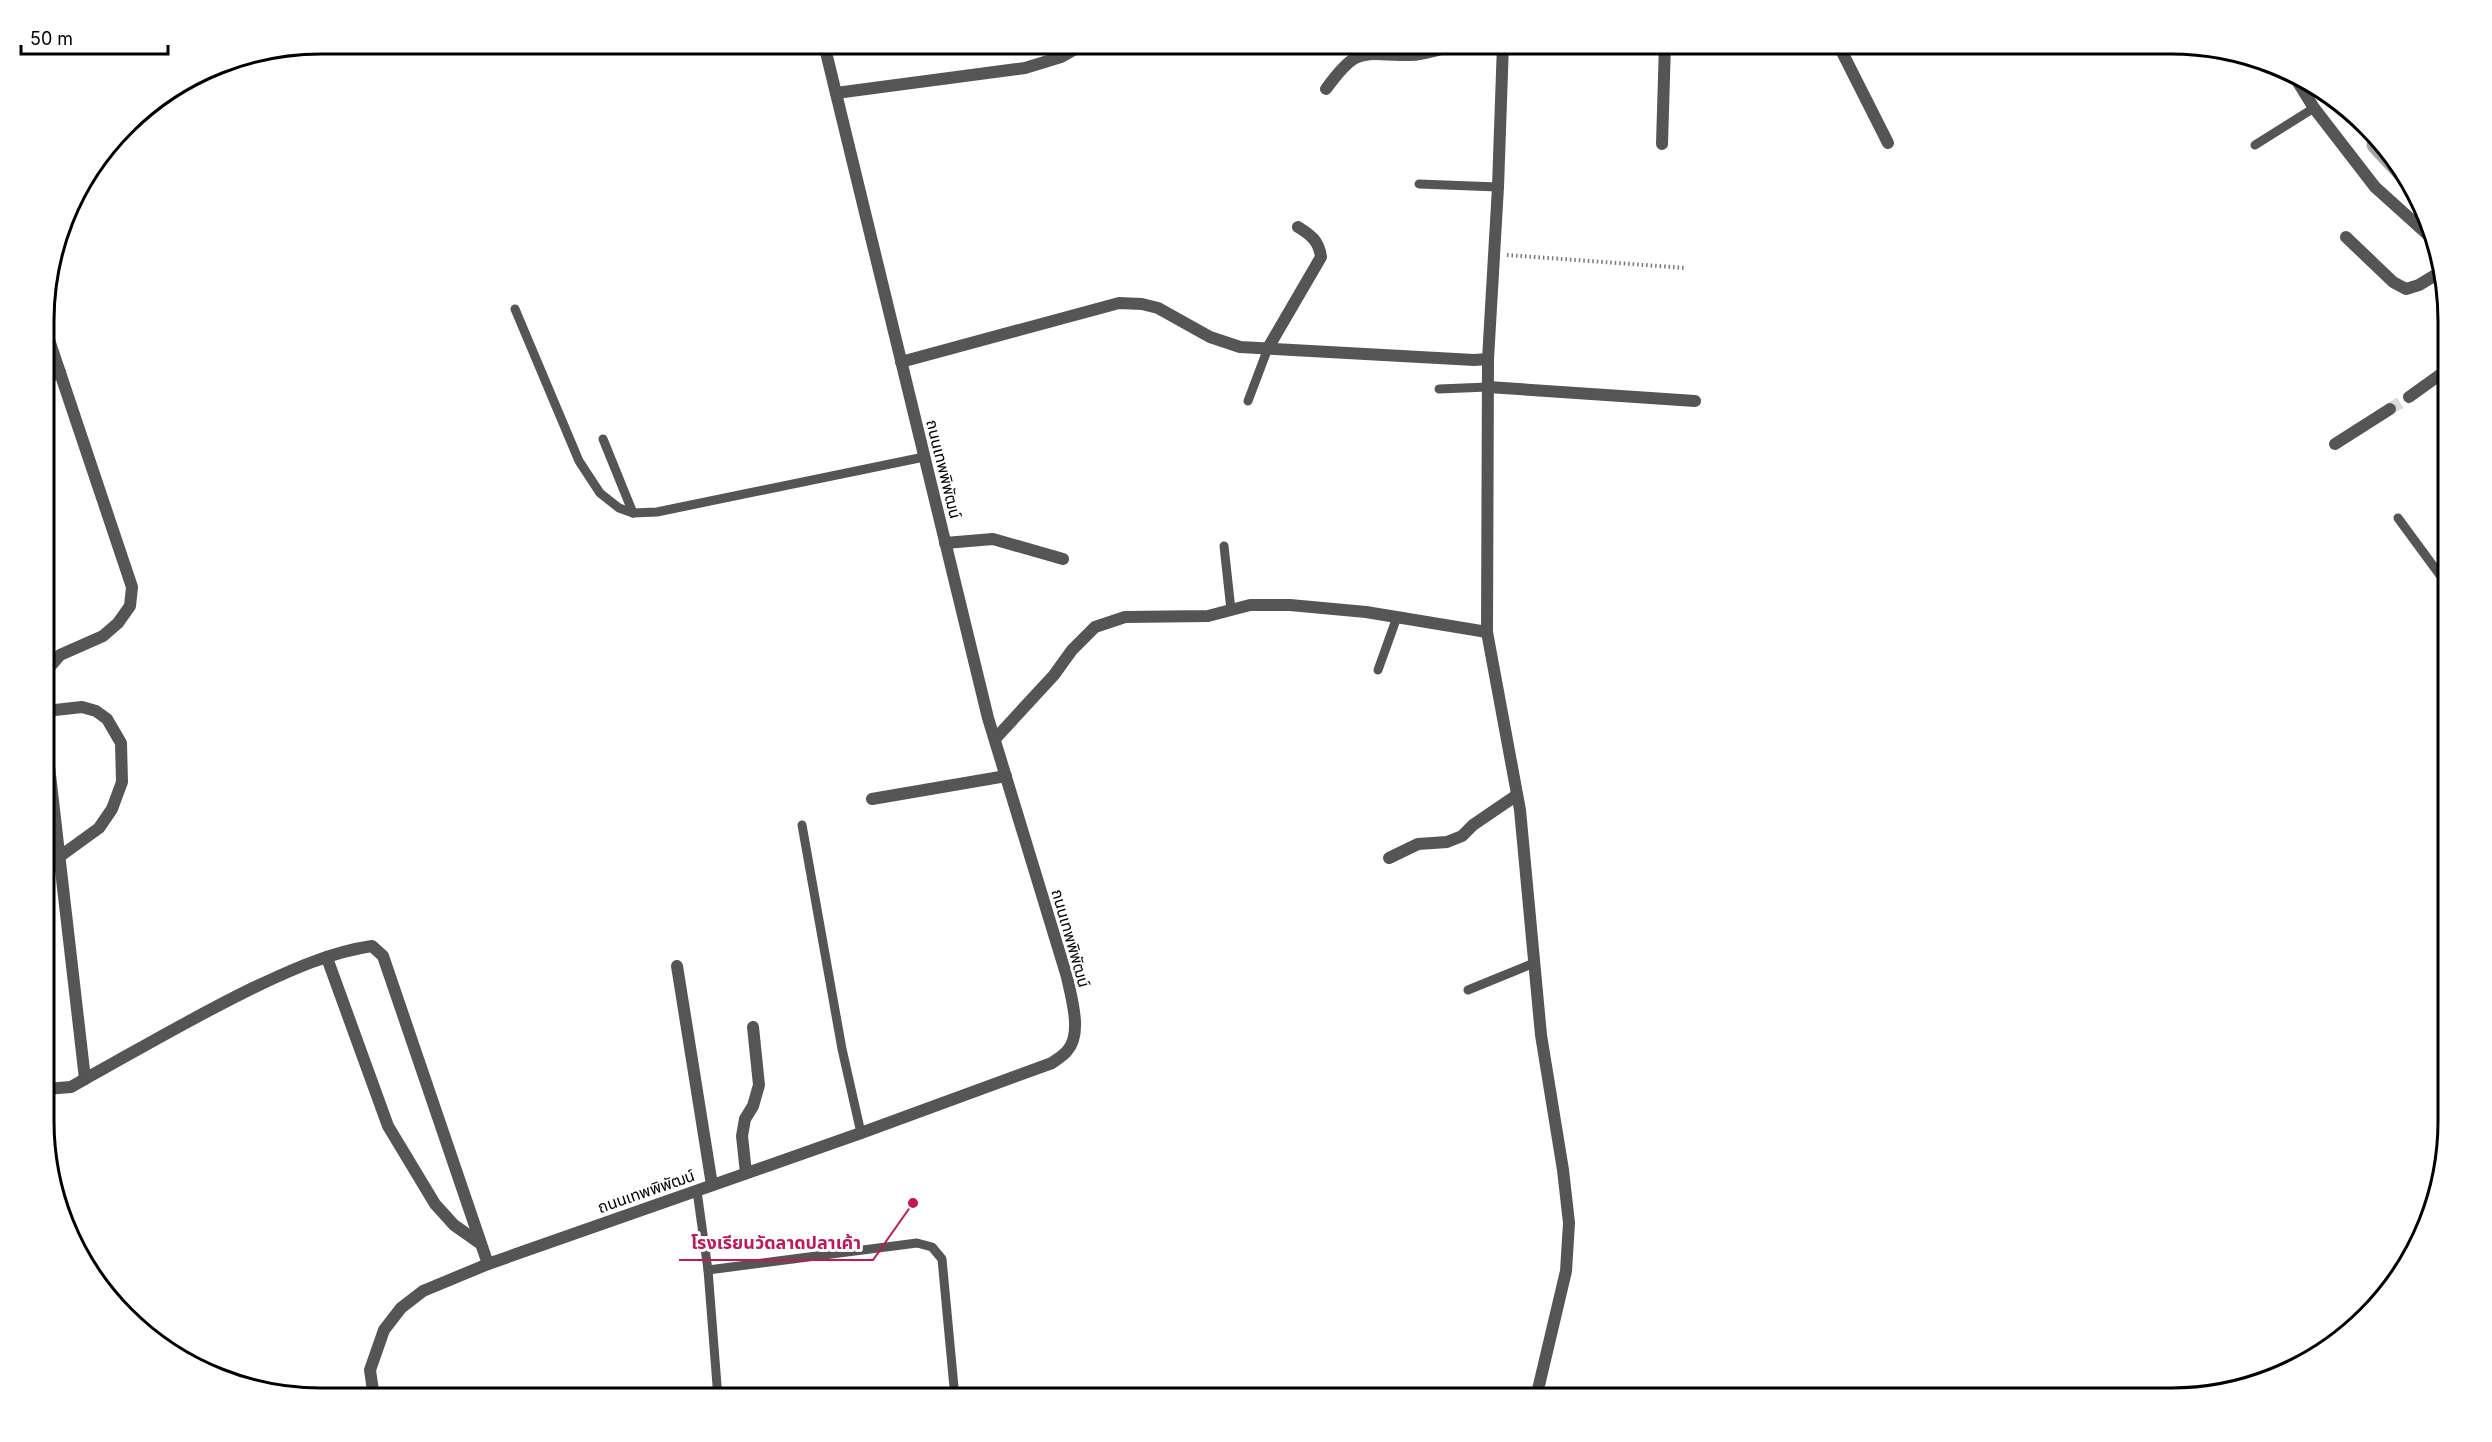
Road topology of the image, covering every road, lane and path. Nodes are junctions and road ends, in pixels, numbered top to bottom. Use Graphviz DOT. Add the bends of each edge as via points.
graph roads {
  1 [pos="826,54"];
  2 [pos="1066,54"];
  3 [pos="1368,54"];
  4 [pos="1392,54"];
  5 [pos="1417,54"];
  6 [pos="1503,54"];
  7 [pos="1665,54"];
  8 [pos="1843,54"];
  9 [pos="2302,88"];
  10 [pos="1326,89"];
  11 [pos="836,93"];
  12 [pos="2314,108"];
  13 [pos="1888,143"];
  14 [pos="1662,144"];
  15 [pos="2255,145"];
  16 [pos="1419,184"];
  17 [pos="1498,188"];
  18 [pos="1298,227"];
  19 [pos="2422,229"];
  20 [pos="2346,237"];
  21 [pos="1494,254"];
  22 [pos="1686,268"];
  23 [pos="2434,276"];
  24 [pos="515,309"];
  25 [pos="1268,348"];
  26 [pos="54,354"];
  27 [pos="1488,359"];
  28 [pos="901,362"];
  29 [pos="60,372"];
  30 [pos="54,375"];
  31 [pos="2438,376"];
  32 [pos="1488,387"];
  33 [pos="1439,389"];
  34 [pos="2409,397"];
  35 [pos="1248,401"];
  36 [pos="1695,401"];
  37 [pos="2390,409"];
  38 [pos="603,439"];
  39 [pos="2335,444"];
  40 [pos="924,457"];
  41 [pos="633,513"];
  42 [pos="2398,518"];
  43 [pos="945,543"];
  44 [pos="1224,546"];
  45 [pos="1063,559"];
  46 [pos="2438,572"];
  47 [pos="1231,610"];
  48 [pos="1397,617"];
  49 [pos="1487,632"];
  50 [pos="54,662"];
  51 [pos="1378,670"];
  52 [pos="54,710"];
  53 [pos="995,739"];
  54 [pos="1006,776"];
  55 [pos="1517,795"];
  56 [pos="872,799"];
  57 [pos="54,812"];
  58 [pos="802,825"];
  59 [pos="59,857"];
  60 [pos="1389,858"];
  61 [pos="327,958"];
  62 [pos="1534,963"];
  63 [pos="677,966"];
  64 [pos="1468,990"];
  65 [pos="753,1027"];
  66 [pos="85,1079"];
  67 [pos="54,1088"];
  68 [pos="861,1132"];
  69 [pos="746,1173"];
  70 [pos="712,1185"];
  71 [pos="697,1191"];
  72 [pos="481,1245"];
  73 [pos="488,1264"];
  74 [pos="708,1270"];
  75 [pos="373,1388"];
  76 [pos="717,1388"];
  77 [pos="954,1388"];
  78 [pos="1538,1388"];
  1 -- 11 [label="street, ถนนเทพพิพัฒน์"];
  2 -- 11 [label="street" via="1025,68"];
  3 -- 10 [label="street" via="1344,64"];
  4 -- 5 [label="street"];
  6 -- 17 [label="street"];
  7 -- 14 [label="street"];
  8 -- 13 [label="street"];
  9 -- 12 [label="street"];
  11 -- 28 [label="street, ถนนเทพพิพัฒน์"];
  12 -- 15 [label="lane"];
  12 -- 19 [label="street" via="2375,187"];
  16 -- 17 [label="lane"];
  17 -- 21 [label="street"];
  18 -- 25 [label="street" via="1320,246 1321,257"];
  20 -- 23 [label="street" via="2393,282 2406,289"];
  21 -- 22 [label="path"];
  21 -- 27 [label="street"];
  24 -- 41 [label="lane" via="579,461 600,493"];
  25 -- 27 [label="street"];
  25 -- 28 [label="street" via="1239,347 1210,337 1158,308 1119,303"];
  25 -- 35 [label="lane"];
  26 -- 29 [label="street"];
  27 -- 32 [label="street"];
  28 -- 40 [label="street, ถนนเทพพิพัฒน์"];
  29 -- 30 [label="street"];
  29 -- 50 [label="street" via="132,587 130,606 118,623 103,636"];
  31 -- 34 [label="street"];
  32 -- 33 [label="lane"];
  32 -- 36 [label="street"];
  32 -- 49 [label="street"];
  37 -- 39 [label="street"];
  38 -- 41 [label="lane"];
  40 -- 41 [label="lane" via="657,512"];
  40 -- 43 [label="street, ถนนเทพพิพัฒน์"];
  42 -- 46 [label="lane"];
  43 -- 45 [label="street" via="993,539"];
  43 -- 53 [label="street, ถนนเทพพิพัฒน์"];
  44 -- 47 [label="lane"];
  47 -- 48 [label="street" via="1250,605 1290,605"];
  47 -- 53 [label="street" via="1208,616 1125,617 1095,627"];
  48 -- 49 [label="street"];
  48 -- 51 [label="lane"];
  49 -- 55 [label="street"];
  52 -- 59 [label="street" via="82,707 96,711 107,719 121,743 122,782 112,809 99,828"];
  53 -- 54 [label="street, ถนนเทพพิพัฒน์"];
  54 -- 56 [label="street"];
  54 -- 68 [label="street, ถนนเทพพิพัฒน์" via="1067,976 1074,1036 1068,1050 1052,1063"];
  55 -- 60 [label="street" via="1462,836 1447,842 1418,844"];
  55 -- 62 [label="street"];
  57 -- 59 [label="street"];
  58 -- 68 [label="lane"];
  59 -- 66 [label="street"];
  61 -- 66 [label="street" via="296,968 218,1005"];
  61 -- 72 [label="street" via="388,1126 435,1204 454,1225"];
  61 -- 72 [label="street" via="372,946 383,956"];
  62 -- 64 [label="lane"];
  62 -- 78 [label="street" via="1569,1223 1566,1271"];
  63 -- 70 [label="street"];
  65 -- 69 [label="street" via="759,1085 742,1136"];
  66 -- 67 [label="street" via="71,1087"];
  68 -- 69 [label="street, ถนนเทพพิพัฒน์"];
  69 -- 70 [label="street, ถนนเทพพิพัฒน์"];
  70 -- 71 [label="street, ถนนเทพพิพัฒน์"];
  71 -- 73 [label="street, ถนนเทพพิพัฒน์"];
  71 -- 74 [label="lane"];
  72 -- 73 [label="street"];
  73 -- 75 [label="street, ถนนเทพพิพัฒน์" via="423,1291 401,1308 384,1330 370,1370"];
  74 -- 76 [label="lane"];
  74 -- 77 [label="lane" via="917,1243 932,1247 942,1260"];
}
